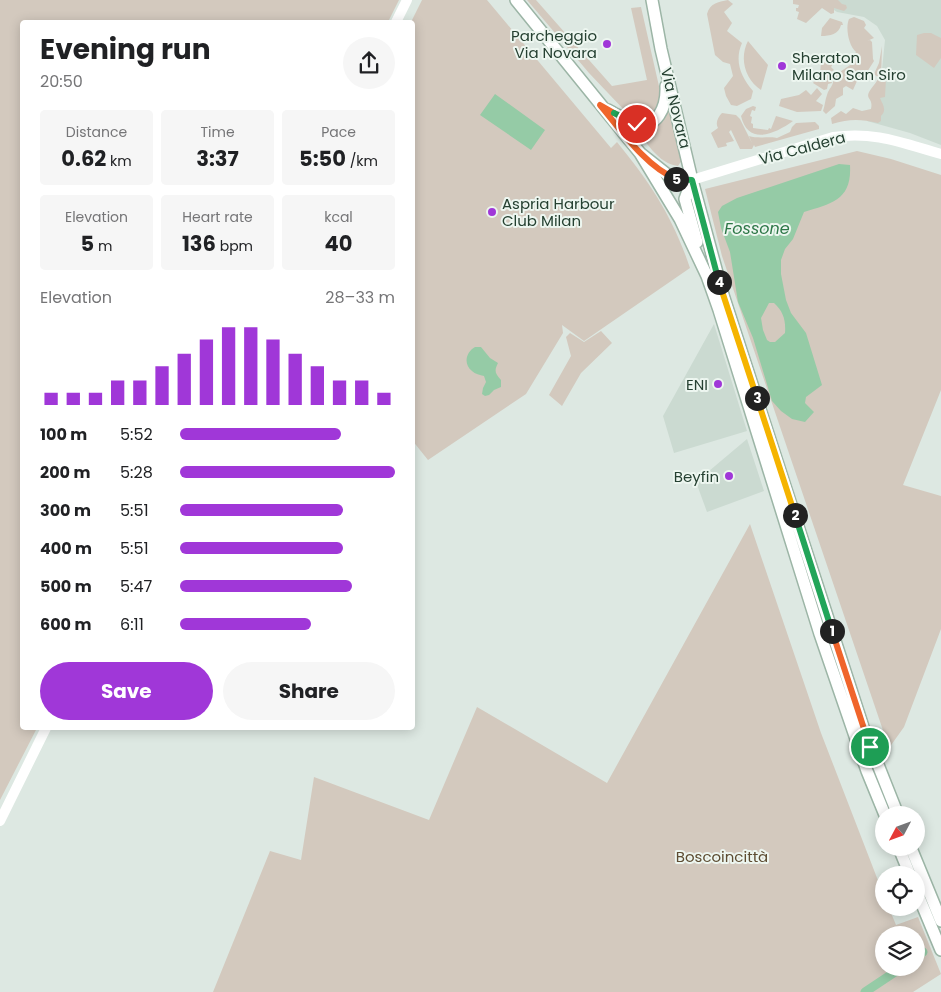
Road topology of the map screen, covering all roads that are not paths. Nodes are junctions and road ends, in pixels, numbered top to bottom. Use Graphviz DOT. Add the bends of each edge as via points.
graph roads {
  1 [pos="406,0"];
  2 [pos="516,0"];
  3 [pos="652,0"];
  4 [pos="397,20"];
  5 [pos="661,48"];
  6 [pos="600,105"];
  7 [pos="640,153"];
  8 [pos="941,154"];
  9 [pos="692,180"];
  10 [pos="707,276"];
  11 [pos="45,730"];
  12 [pos="881,806"];
  13 [pos="894,806"];
  14 [pos="0,821"];
  15 [pos="914,856"];
  16 [pos="925,912"];
  17 [pos="941,921"];
  18 [pos="941,950"];
  1 -- 4 [label="street"];
  2 -- 6 [label="main road"];
  3 -- 5 [label="main road, Via Novara"];
  5 -- 6 [label="main road" via="666,94 664,107 656,120 644,125 633,123"];
  5 -- 9 [label="main road, Via Novara"];
  6 -- 7 [label="main road"];
  7 -- 9 [label="main road" via="669,176"];
  7 -- 10 [label="main road" via="680,218"];
  8 -- 9 [label="street, Via Caldera" via="889,139 851,135 833,137"];
  9 -- 10 [label="main road" via="685,198"];
  9 -- 13 [label="main road, Via Novara" via="723,295 863,727"];
  10 -- 12 [label="main road" via="820,634"];
  11 -- 14 [label="street"];
  15 -- 17 [label="main road"];
  16 -- 18 [label="main road"];
}
